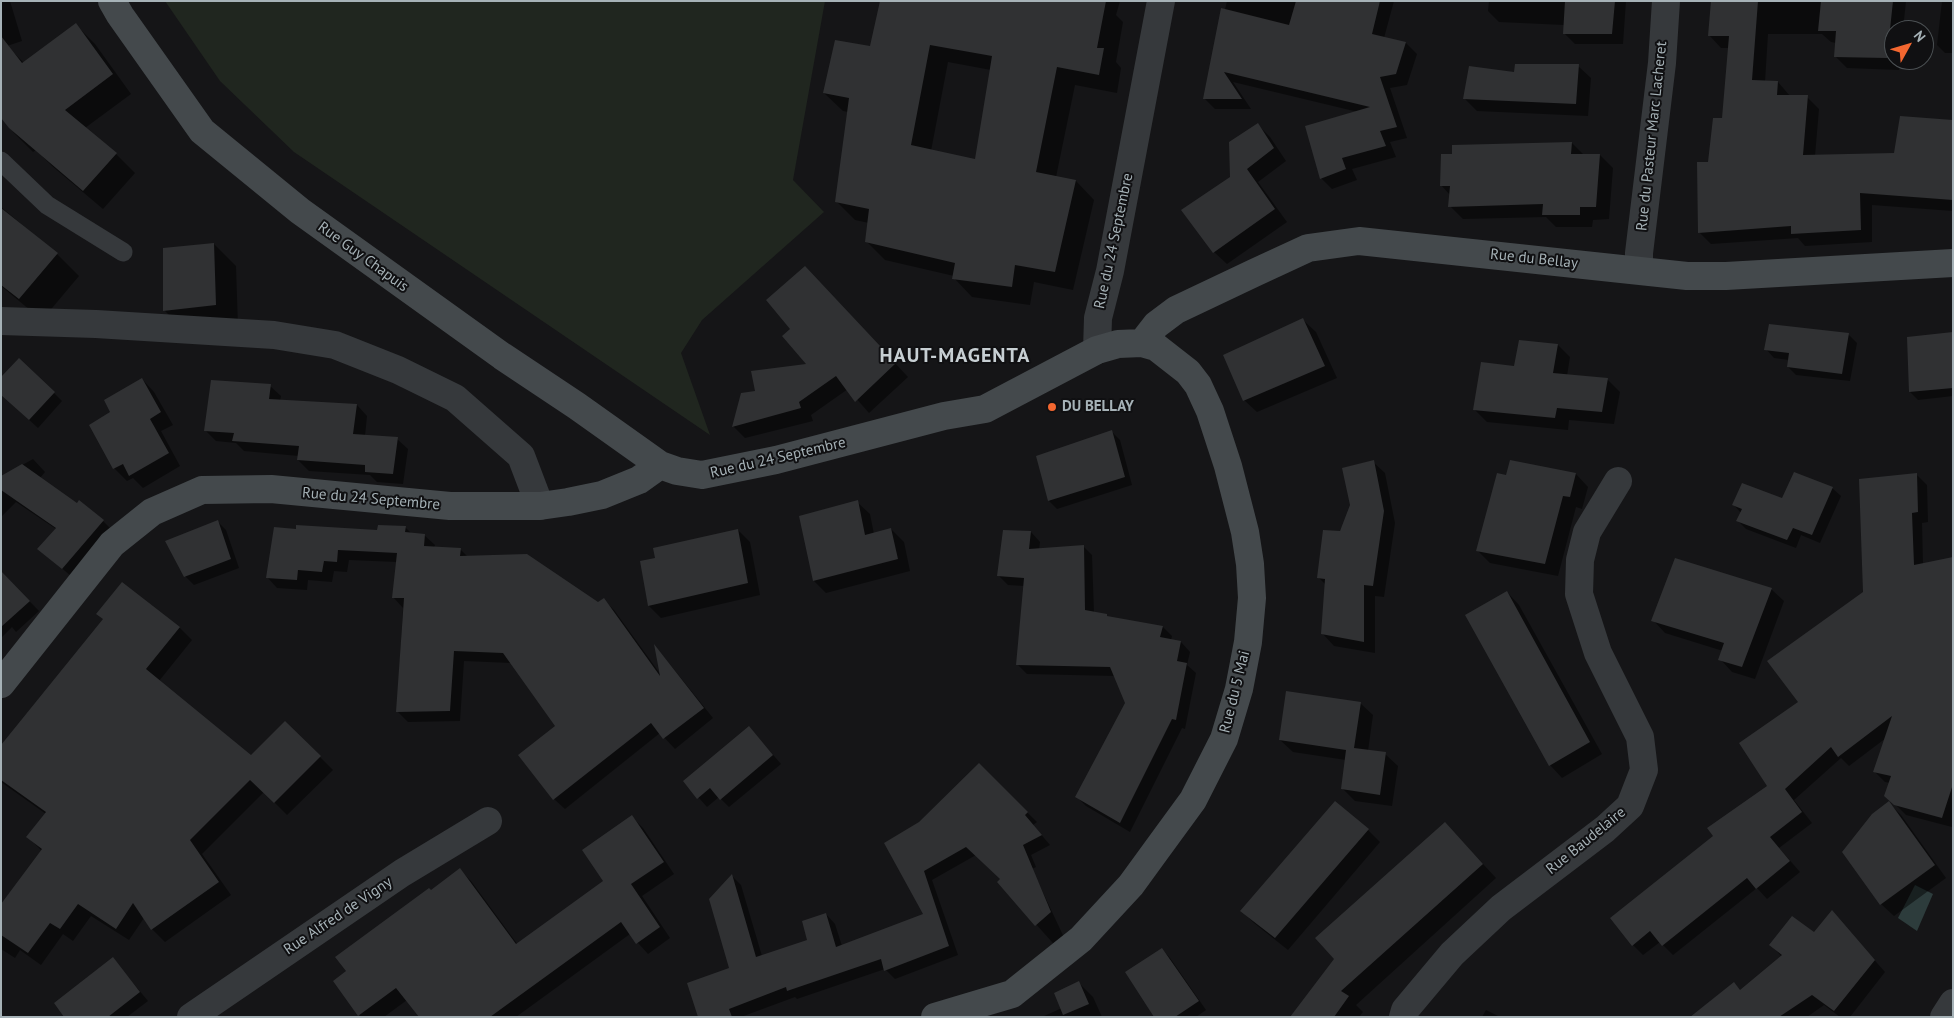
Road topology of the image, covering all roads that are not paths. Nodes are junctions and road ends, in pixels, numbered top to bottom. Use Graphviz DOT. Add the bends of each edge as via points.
graph roads {
  1 [pos="112,1"];
  2 [pos="1161,1"];
  3 [pos="1666,1"];
  4 [pos="1,162"];
  5 [pos="123,252"];
  6 [pos="1953,263"];
  7 [pos="1639,270"];
  8 [pos="1,321"];
  9 [pos="1142,342"];
  10 [pos="1097,350"];
  11 [pos="660,464"];
  12 [pos="1618,481"];
  13 [pos="540,506"];
  14 [pos="1,684"];
  15 [pos="488,821"];
  16 [pos="1953,1003"];
  17 [pos="191,1017"];
  18 [pos="935,1017"];
  19 [pos="1403,1017"];
  20 [pos="1944,1017"];
  1 -- 11 [label="main road, Rue Guy Chapuis" via="202,131 300,211"];
  2 -- 10 [label="street, Rue du 24 Septembre" via="1110,271 1098,318"];
  3 -- 7 [label="street, Rue du Pasteur Marc Lacheret"];
  4 -- 5 [label="lane" via="47,205"];
  6 -- 7 [label="main road, Rue du Bellay" via="1726,276 1687,276"];
  7 -- 9 [label="main road, Rue du Bellay" via="1359,241 1308,248 1176,310 1156,325"];
  8 -- 13 [label="street" via="274,335 335,344 455,398 521,456"];
  9 -- 10 [label="main road"];
  9 -- 18 [label="main road, Rue du 5 Mai" via="1166,354 1198,385 1228,466 1245,532 1252,598 1240,689 1224,739 1193,800 1119,899 1081,939 1012,994"];
  10 -- 11 [label="main road, Rue du 24 Septembre" via="985,409 702,475 677,472"];
  11 -- 13 [label="main road, Rue du 24 Septembre" via="639,480 602,494"];
  12 -- 19 [label="street, Rue Baudelaire" via="1586,532 1580,560 1579,594 1598,653 1640,737 1644,770 1630,806 1494,914 1452,954 1405,1010"];
  13 -- 14 [label="main road, Rue du 24 Septembre" via="450,506 272,489 202,490 152,512 112,544"];
  15 -- 17 [label="street, Rue Alfred de Vigny" via="402,873"];
  16 -- 20 [label="street"];
}
